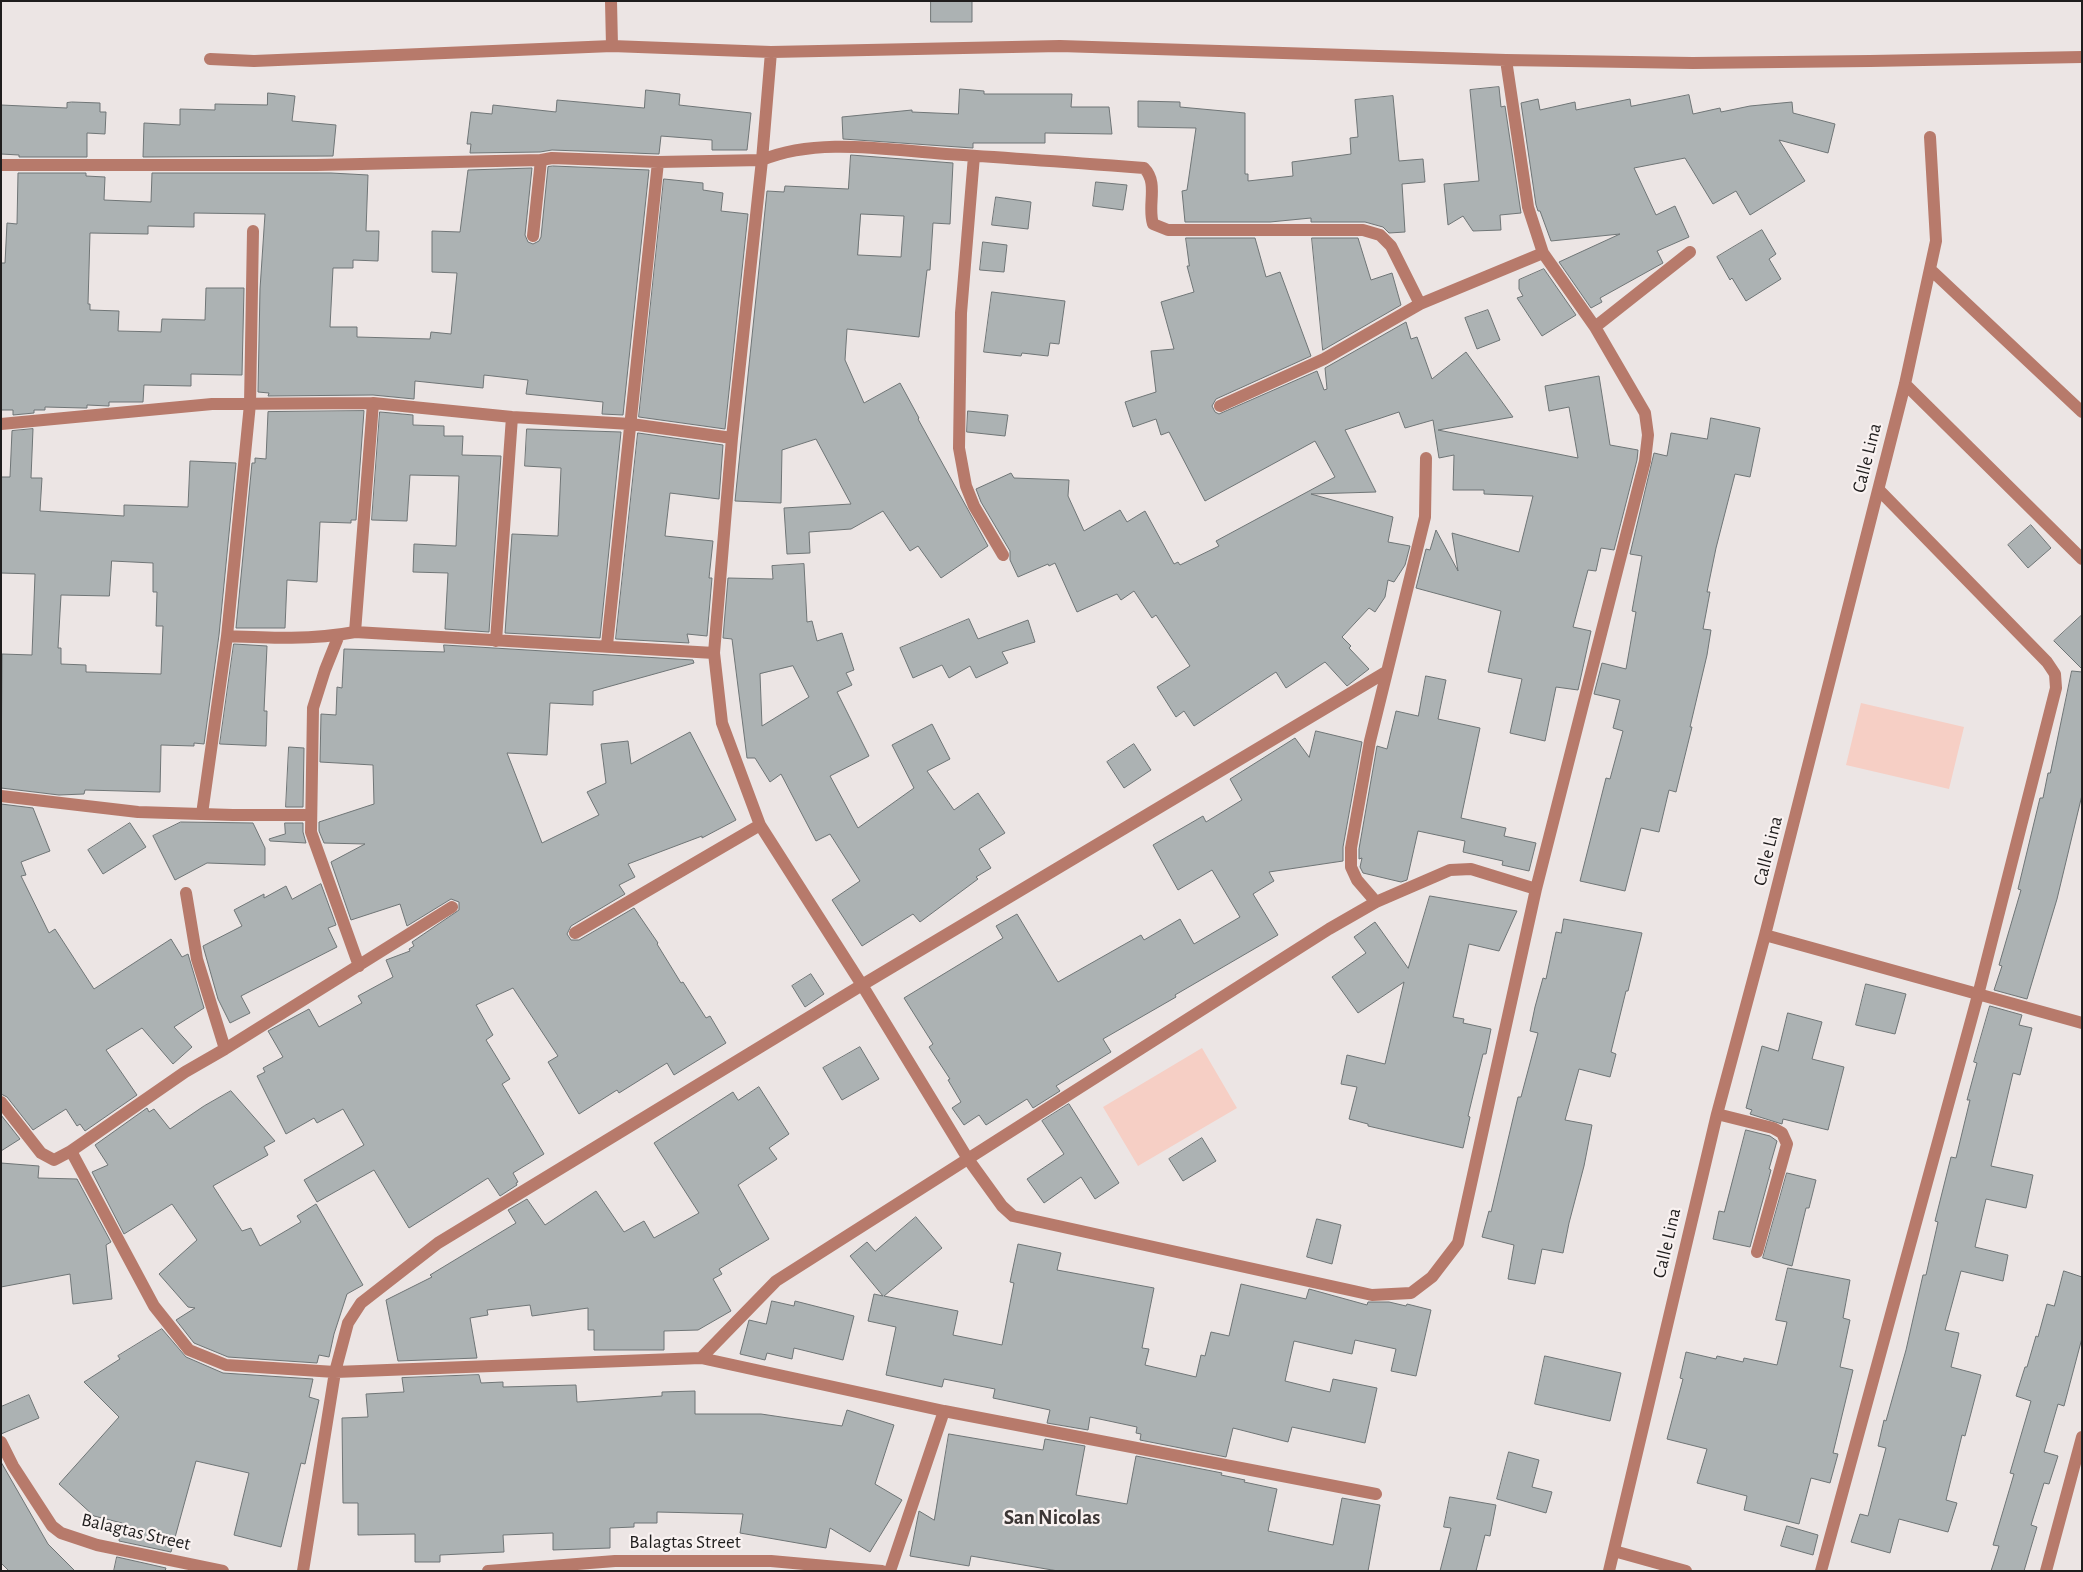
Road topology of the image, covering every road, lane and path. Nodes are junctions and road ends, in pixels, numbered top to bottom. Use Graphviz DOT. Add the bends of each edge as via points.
graph roads {
  1 [pos="611,1"];
  2 [pos="612,46"];
  3 [pos="771,52"];
  4 [pos="2082,57"];
  5 [pos="210,59"];
  6 [pos="1506,60"];
  7 [pos="1930,136"];
  8 [pos="974,156"];
  9 [pos="540,160"];
  10 [pos="762,160"];
  11 [pos="658,162"];
  12 [pos="1,165"];
  13 [pos="253,231"];
  14 [pos="533,236"];
  15 [pos="1690,252"];
  16 [pos="1543,253"];
  17 [pos="1931,270"];
  18 [pos="1420,304"];
  19 [pos="1595,327"];
  20 [pos="1905,384"];
  21 [pos="373,403"];
  22 [pos="250,404"];
  23 [pos="1220,406"];
  24 [pos="2082,412"];
  25 [pos="512,417"];
  26 [pos="1,424"];
  27 [pos="631,424"];
  28 [pos="732,438"];
  29 [pos="1426,458"];
  30 [pos="1879,490"];
  31 [pos="1003,555"];
  32 [pos="2082,559"];
  33 [pos="355,632"];
  34 [pos="339,635"];
  35 [pos="227,636"];
  36 [pos="496,641"];
  37 [pos="607,645"];
  38 [pos="714,653"];
  39 [pos="1386,672"];
  40 [pos="1,796"];
  41 [pos="202,814"];
  42 [pos="311,814"];
  43 [pos="760,825"];
  44 [pos="1536,889"];
  45 [pos="186,893"];
  46 [pos="1376,902"];
  47 [pos="452,907"];
  48 [pos="575,933"];
  49 [pos="1766,935"];
  50 [pos="359,966"];
  51 [pos="862,985"];
  52 [pos="1978,995"];
  53 [pos="2082,1023"];
  54 [pos="225,1049"];
  55 [pos="1,1102"];
  56 [pos="1716,1114"];
  57 [pos="71,1151"];
  58 [pos="968,1159"];
  59 [pos="1757,1252"];
  60 [pos="701,1358"];
  61 [pos="335,1372"];
  62 [pos="944,1411"];
  63 [pos="2082,1437"];
  64 [pos="1,1442"];
  65 [pos="1376,1494"];
  66 [pos="1614,1551"];
  67 [pos="223,1571"];
  68 [pos="303,1571"];
  69 [pos="488,1571"];
  70 [pos="882,1571"];
  71 [pos="890,1571"];
  72 [pos="1609,1571"];
  73 [pos="1686,1571"];
  74 [pos="1821,1571"];
  75 [pos="2046,1571"];
  1 -- 2 [label="street"];
  2 -- 3 [label="street"];
  2 -- 5 [label="street" via="254,62"];
  3 -- 6 [label="street" via="1060,46"];
  3 -- 10 [label="street"];
  4 -- 6 [label="street" via="1693,63"];
  6 -- 16 [label="street" via="1528,207"];
  7 -- 17 [label="street, Calle Lina" via="1936,240"];
  8 -- 10 [label="street" via="819,147 781,153"];
  8 -- 18 [label="street" via="1144,168 1152,181 1152,224 1168,230 1363,230 1380,235 1391,246"];
  8 -- 31 [label="street" via="960,313 959,448 966,486 974,506"];
  9 -- 11 [label="street"];
  9 -- 12 [label="street" via="316,165"];
  9 -- 14 [label="street"];
  10 -- 11 [label="street"];
  10 -- 28 [label="street"];
  11 -- 27 [label="street"];
  13 -- 22 [label="street"];
  15 -- 19 [label="street"];
  16 -- 18 [label="street"];
  16 -- 19 [label="street"];
  17 -- 20 [label="street, Calle Lina"];
  17 -- 24 [label="street"];
  18 -- 23 [label="street" via="1324,359"];
  19 -- 44 [label="street" via="1645,413 1648,435 1645,461"];
  20 -- 30 [label="street, Calle Lina"];
  20 -- 32 [label="street"];
  21 -- 22 [label="street"];
  21 -- 25 [label="street"];
  21 -- 33 [label="street"];
  22 -- 26 [label="street" via="212,404"];
  22 -- 35 [label="street"];
  25 -- 27 [label="street"];
  25 -- 36 [label="street"];
  27 -- 28 [label="street"];
  27 -- 37 [label="street"];
  28 -- 38 [label="street"];
  29 -- 39 [label="street" via="1425,517"];
  30 -- 49 [label="street, Calle Lina"];
  30 -- 52 [label="street" via="2047,662 2055,674 2056,688"];
  33 -- 34 [label="street"];
  33 -- 36 [label="street"];
  34 -- 35 [label="street"];
  34 -- 42 [label="street" via="313,708"];
  35 -- 41 [label="street"];
  36 -- 37 [label="street"];
  37 -- 38 [label="street"];
  38 -- 43 [label="street" via="722,723"];
  39 -- 46 [label="street" via="1370,741 1350,867"];
  39 -- 51 [label="street"];
  40 -- 41 [label="street" via="138,812"];
  41 -- 42 [label="street"];
  42 -- 50 [label="street" via="311,832"];
  43 -- 48 [label="street"];
  43 -- 51 [label="street"];
  44 -- 46 [label="street" via="1471,869 1450,870"];
  44 -- 58 [label="street" via="1458,1243 1432,1277 1411,1293 1372,1295 1013,1216"];
  45 -- 54 [label="street" via="197,959"];
  46 -- 58 [label="street"];
  47 -- 50 [label="street"];
  49 -- 52 [label="street"];
  49 -- 56 [label="street, Calle Lina"];
  50 -- 54 [label="street"];
  51 -- 58 [label="street"];
  51 -- 61 [label="street" via="438,1243 361,1303 348,1323"];
  52 -- 53 [label="street"];
  52 -- 74 [label="street"];
  54 -- 57 [label="street" via="185,1072"];
  55 -- 57 [label="street" via="41,1153 54,1160"];
  56 -- 59 [label="street" via="1773,1128 1782,1133 1787,1144"];
  56 -- 66 [label="street, Calle Lina"];
  57 -- 61 [label="street" via="154,1306 189,1350 226,1365"];
  58 -- 60 [label="street" via="776,1281"];
  60 -- 61 [label="street"];
  60 -- 62 [label="street"];
  61 -- 68 [label="street"];
  62 -- 65 [label="street"];
  62 -- 71 [label="street"];
  63 -- 75 [label="street"];
  64 -- 67 [label="street, Balagtas Street" via="60,1534 97,1545"];
  66 -- 72 [label="street, Calle Lina"];
  66 -- 73 [label="street"];
  69 -- 70 [label="street, Balagtas Street" via="615,1561 771,1561"];
}
